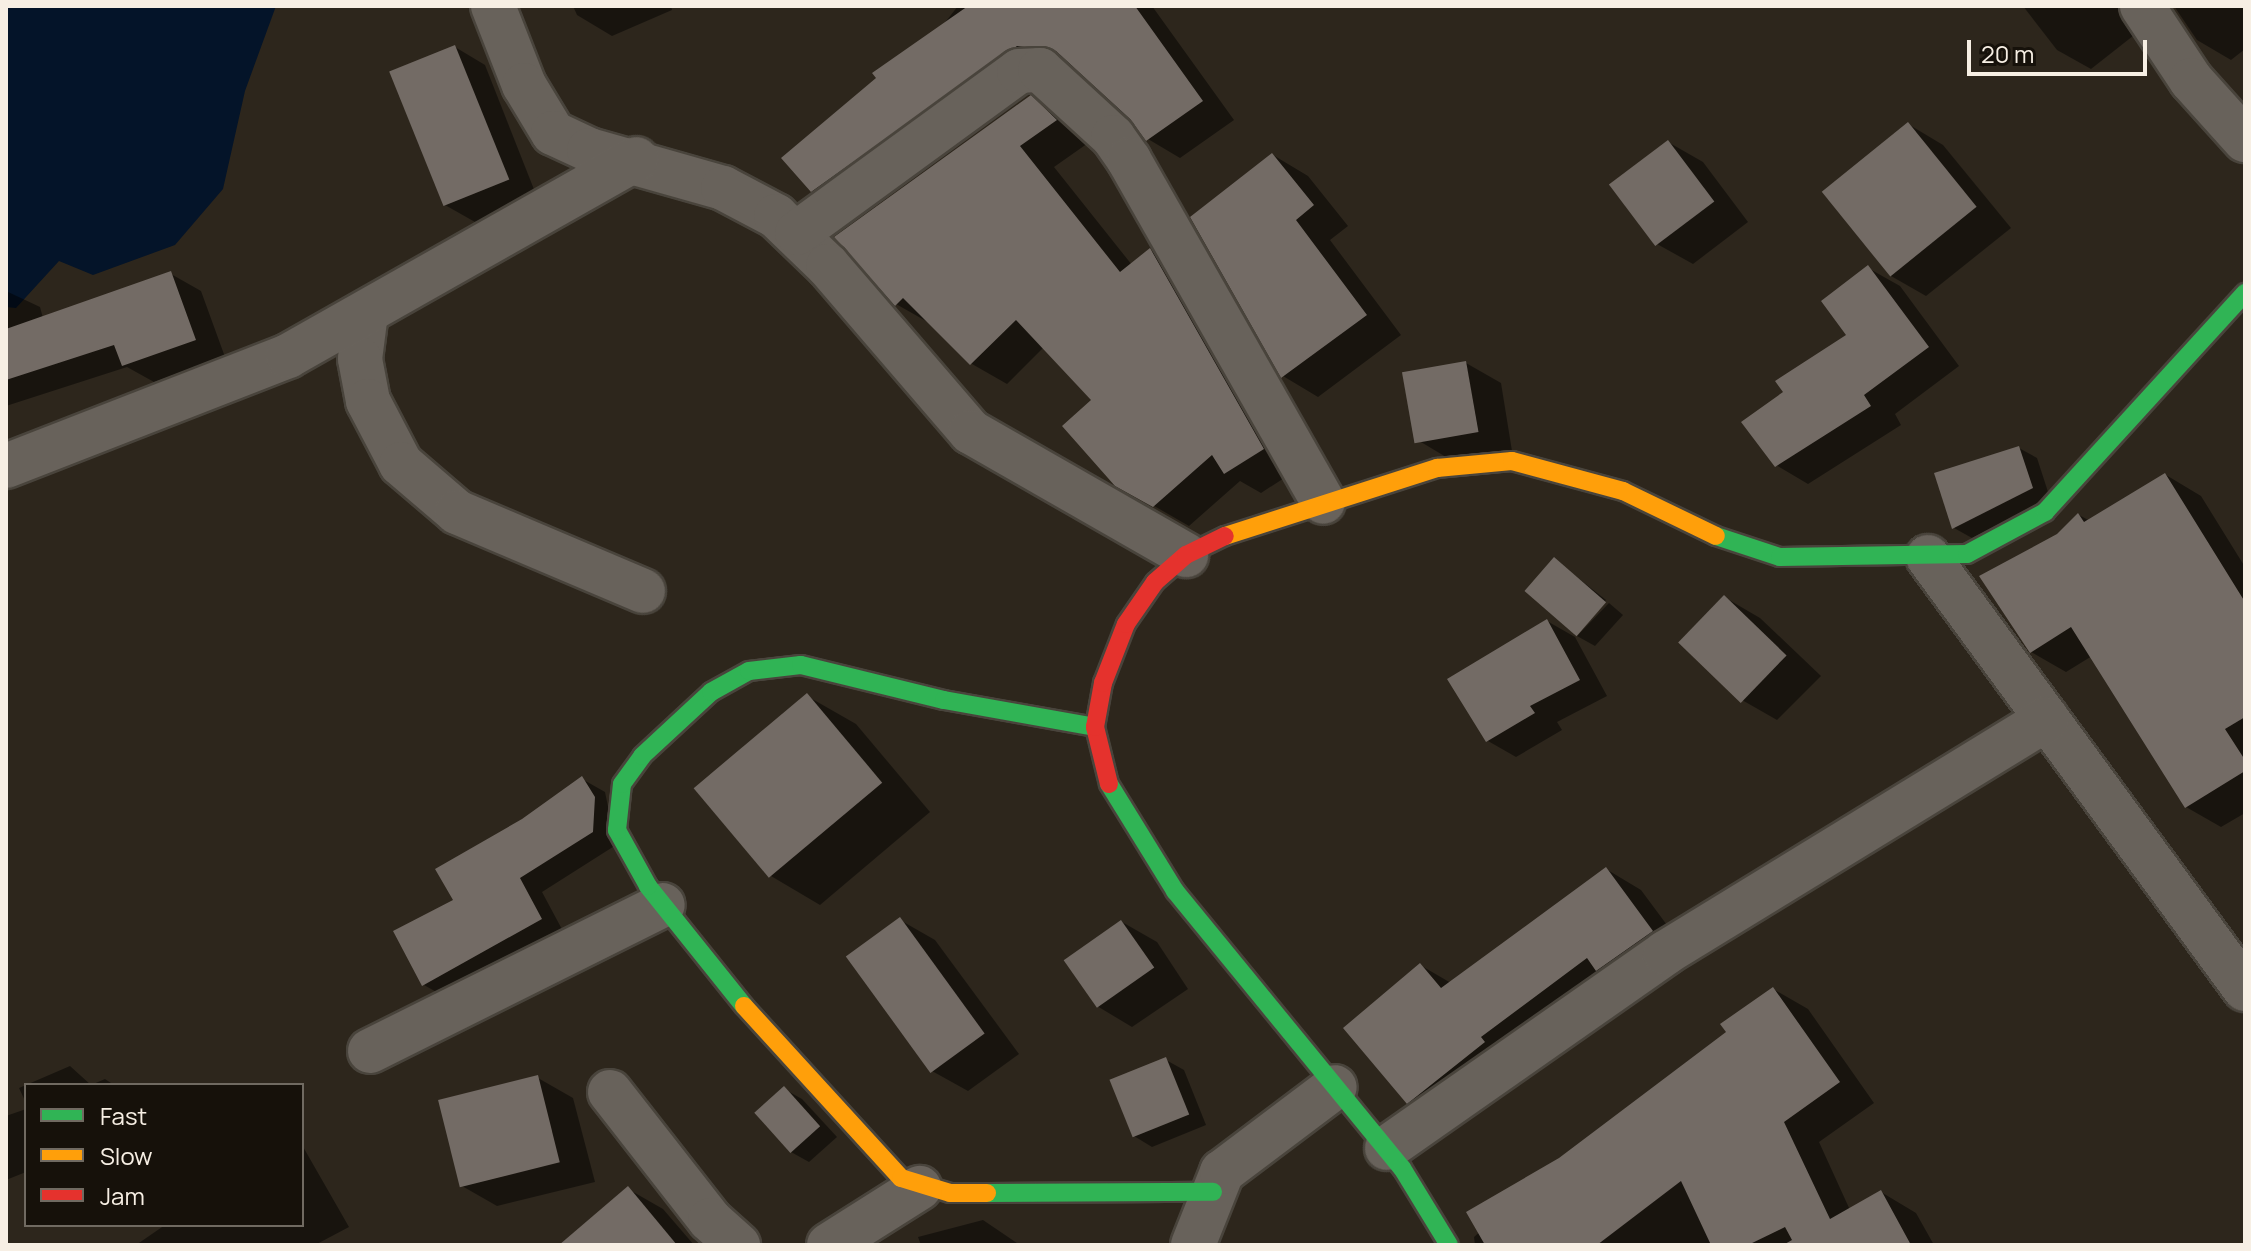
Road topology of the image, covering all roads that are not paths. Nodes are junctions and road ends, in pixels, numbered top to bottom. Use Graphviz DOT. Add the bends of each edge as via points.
graph roads {
  1 [pos="493,6"];
  2 [pos="2142,6"];
  3 [pos="2245,140"];
  4 [pos="636,159"];
  5 [pos="797,233"];
  6 [pos="2245,293"];
  7 [pos="366,313"];
  8 [pos="6,466"];
  9 [pos="1323,502"];
  10 [pos="1186,555"];
  11 [pos="1928,557"];
  12 [pos="643,591"];
  13 [pos="2047,719"];
  14 [pos="1095,727"];
  15 [pos="663,905"];
  16 [pos="2245,989"];
  17 [pos="370,1051"];
  18 [pos="1335,1087"];
  19 [pos="610,1092"];
  20 [pos="1387,1148"];
  21 [pos="919,1188"];
  22 [pos="1213,1192"];
  23 [pos="1191,1244"];
  24 [pos="738,1245"];
  25 [pos="829,1245"];
  26 [pos="1449,1245"];
  1 -- 4 [label="street" via="524,85 553,133 589,150"];
  2 -- 3 [label="street" via="2191,80"];
  4 -- 5 [label="street" via="723,188"];
  4 -- 7 [label="street"];
  5 -- 9 [label="street" via="1019,71 1040,70 1113,137 1129,160"];
  5 -- 10 [label="street" via="971,432"];
  6 -- 11 [label="street" via="2045,512 1967,554"];
  7 -- 8 [label="street" via="234,380"];
  7 -- 12 [label="street" via="360,359 368,401 381,435 425,489 483,526"];
  9 -- 10 [label="street" via="1245,526"];
  9 -- 11 [label="street" via="1437,468 1512,461 1623,491 1738,547 1766,554"];
  10 -- 14 [label="street" via="1155,582 1126,624 1103,683"];
  11 -- 13 [label="street"];
  13 -- 16 [label="street"];
  13 -- 20 [label="street" via="1665,953"];
  14 -- 15 [label="street" via="944,700 801,665 749,671 711,692 677,721 622,784 617,830 627,854"];
  14 -- 18 [label="street" via="1103,771 1121,810 1175,891"];
  15 -- 17 [label="street"];
  15 -- 21 [label="street" via="724,983 884,1164"];
  18 -- 20 [label="street"];
  18 -- 22 [label="street" via="1236,1156"];
  19 -- 24 [label="street" via="710,1220"];
  20 -- 26 [label="street"];
  21 -- 22 [label="street" via="950,1193"];
  21 -- 25 [label="street"];
  22 -- 23 [label="street"];
}
